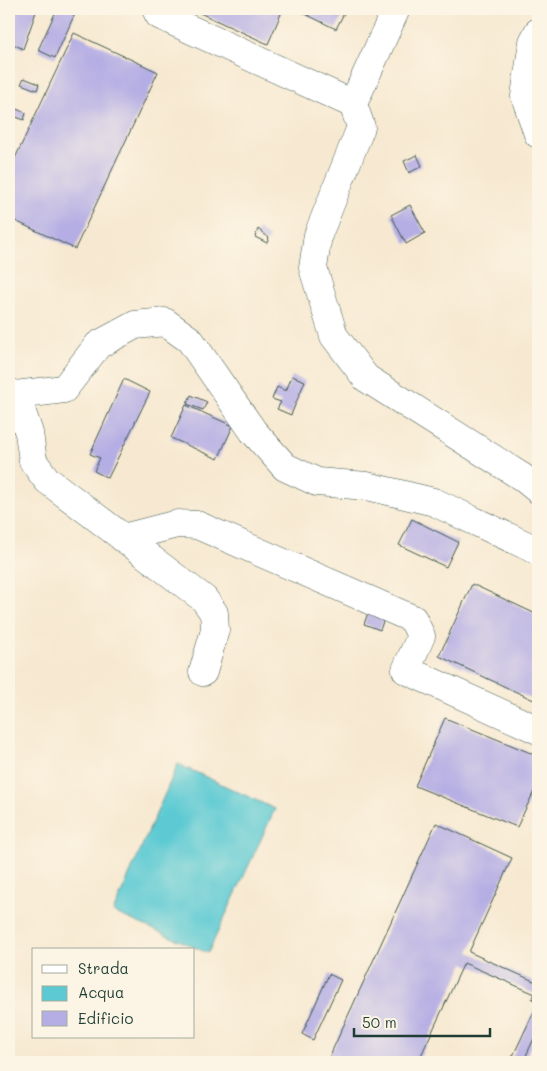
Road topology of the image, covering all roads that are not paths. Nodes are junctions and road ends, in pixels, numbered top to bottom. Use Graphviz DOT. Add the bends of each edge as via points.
graph roads {
  1 [pos="156,9"];
  2 [pos="396,9"];
  3 [pos="538,32"];
  4 [pos="353,104"];
  5 [pos="538,134"];
  6 [pos="12,394"];
  7 [pos="538,490"];
  8 [pos="123,538"];
  9 [pos="538,551"];
  10 [pos="203,672"];
  11 [pos="538,730"];
  1 -- 4 [label="lane" via="159,16"];
  2 -- 4 [label="lane"];
  3 -- 5 [label="lane" via="533,42 525,96"];
  4 -- 7 [label="lane" via="361,127 318,235 313,268 334,336 366,378"];
  6 -- 8 [label="lane" via="29,433 33,461 47,480"];
  6 -- 9 [label="lane" via="64,389 98,345 135,324 165,322 190,340 253,432 285,467 316,482 367,486 434,502"];
  8 -- 10 [label="lane" via="204,599 214,613 215,630"];
  8 -- 11 [label="lane" via="177,524 197,526 413,619 421,636 406,670"];
}
